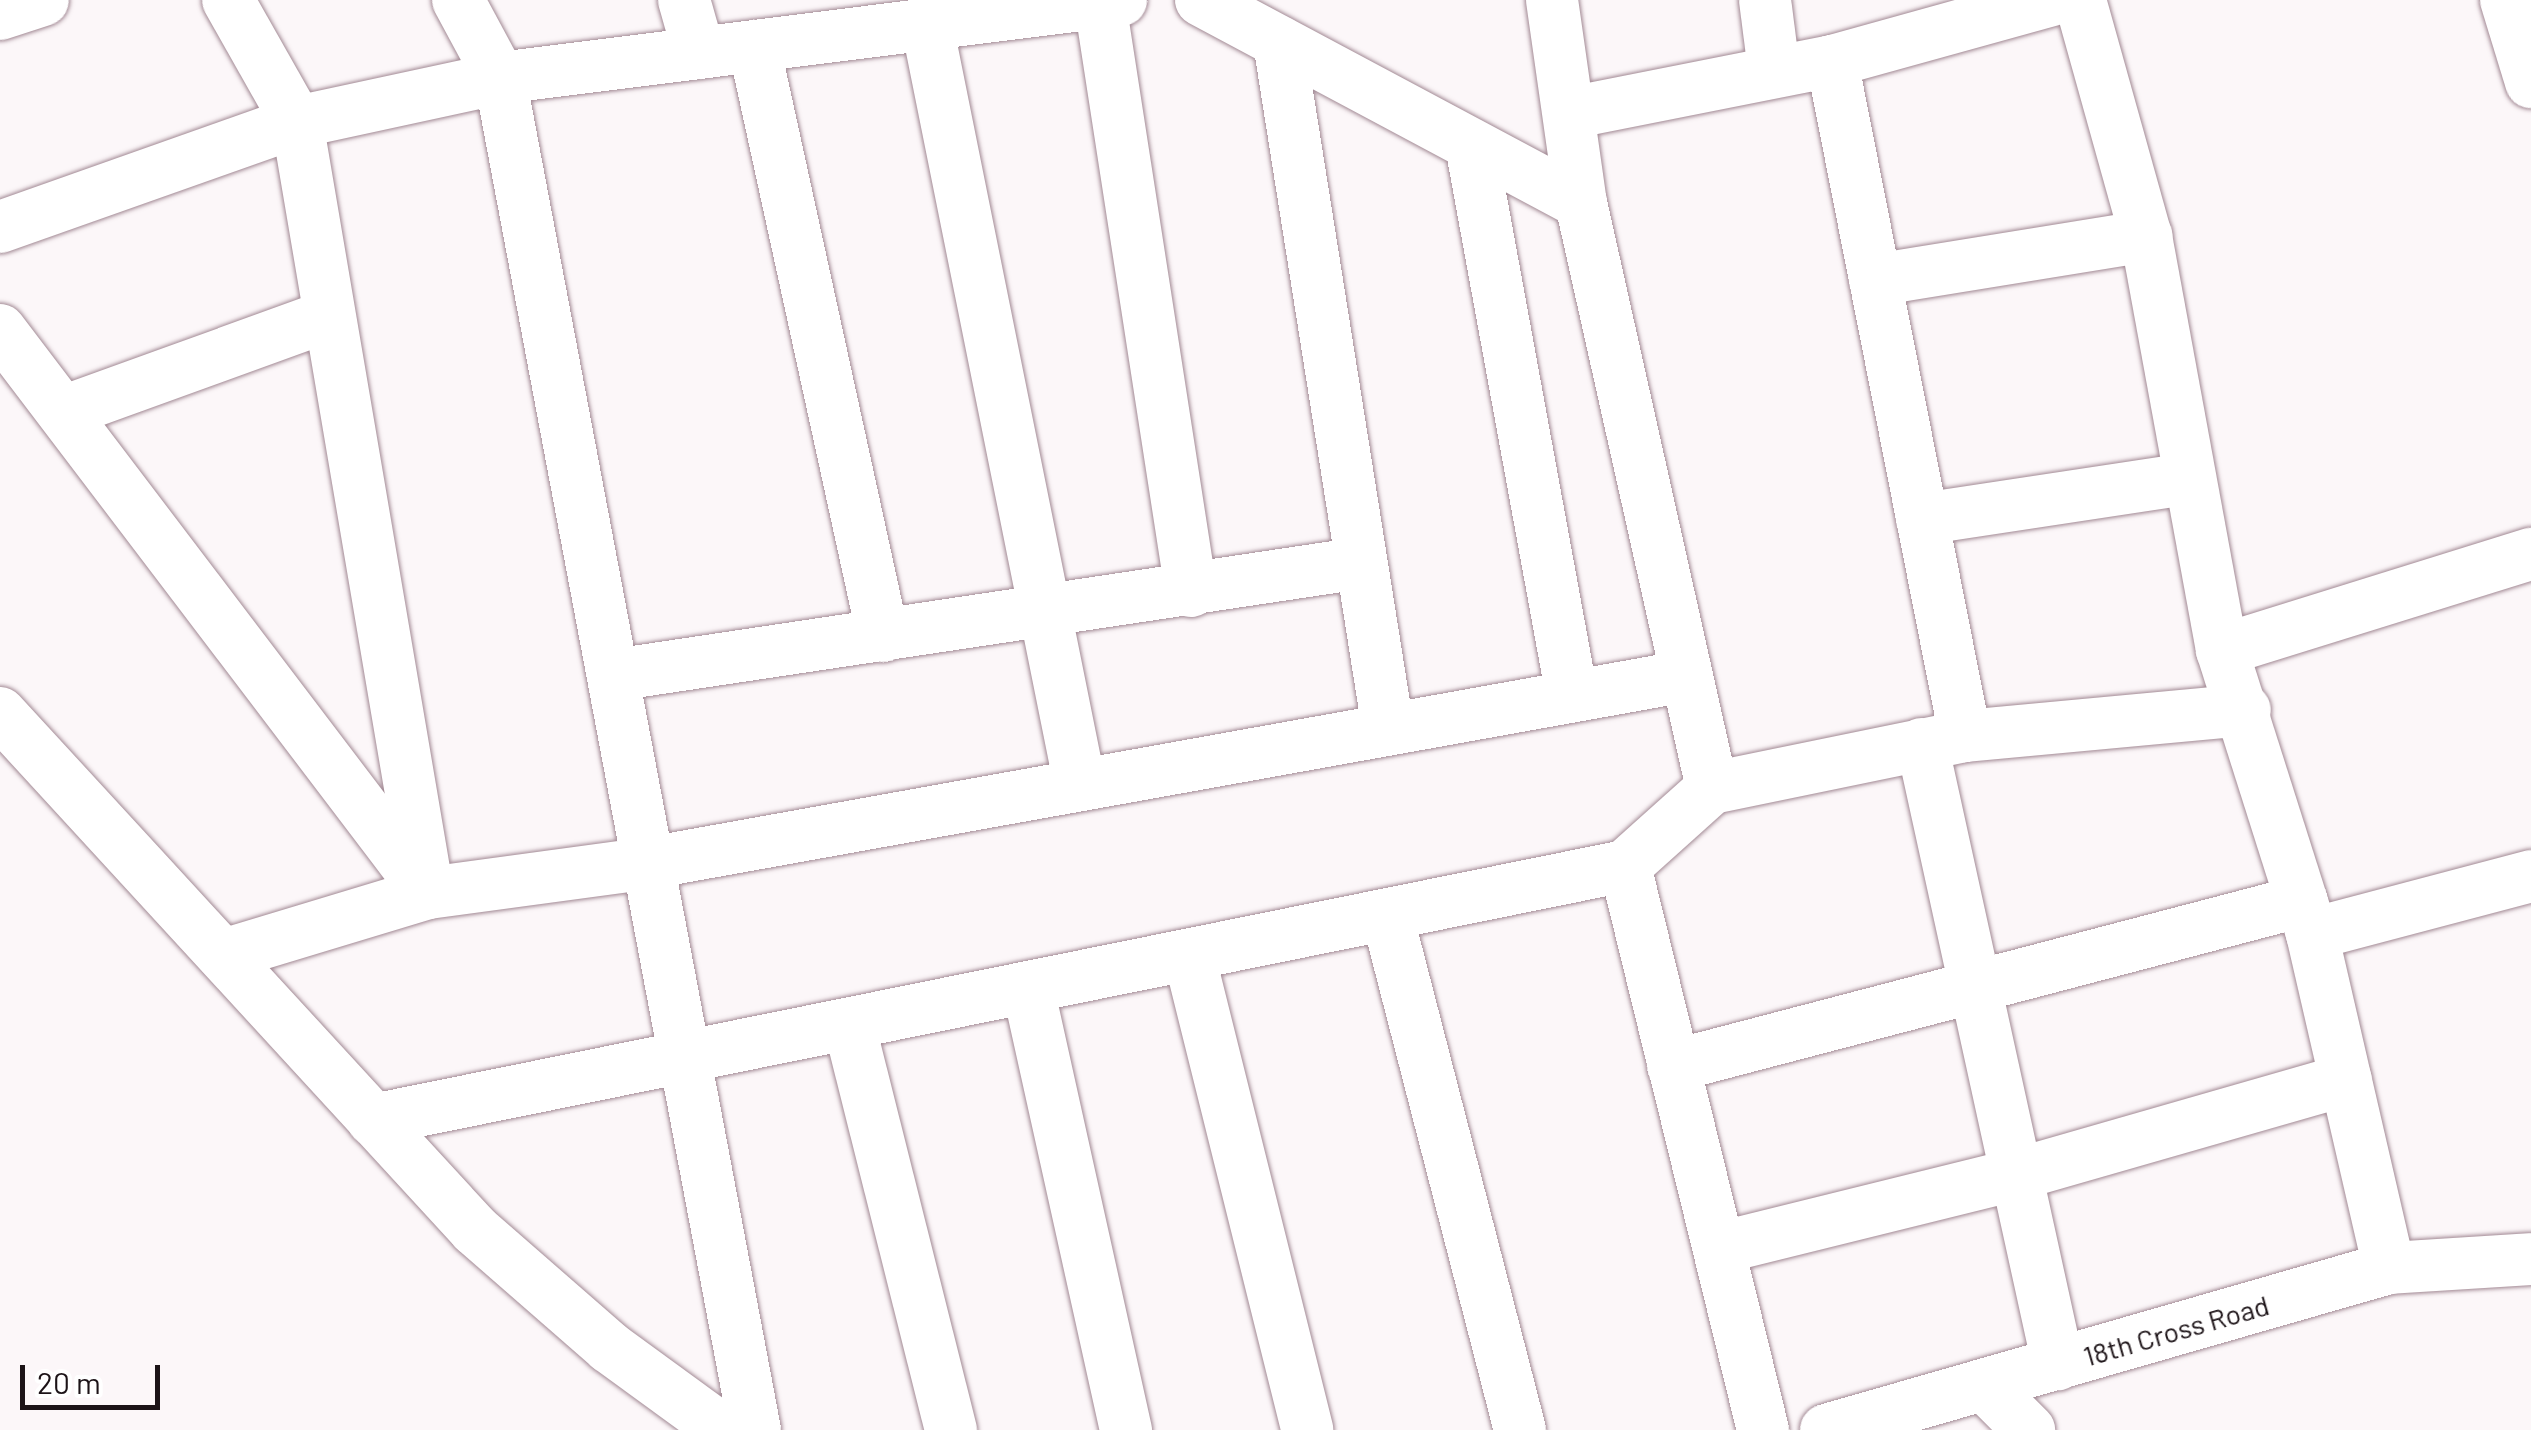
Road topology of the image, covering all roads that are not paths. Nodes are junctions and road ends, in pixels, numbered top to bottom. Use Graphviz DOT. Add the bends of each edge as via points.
graph roads {
  1 [pos="43,0"];
  2 [pos="228,0"];
  3 [pos="458,0"];
  4 [pos="684,0"];
  5 [pos="1201,0"];
  6 [pos="1552,0"];
  7 [pos="1765,0"];
  8 [pos="2052,0"];
  9 [pos="2080,0"];
  10 [pos="2506,0"];
  11 [pos="1110,1"];
  12 [pos="0,14"];
  13 [pos="927,25"];
  14 [pos="1279,42"];
  15 [pos="754,46"];
  16 [pos="699,53"];
  17 [pos="1832,61"];
  18 [pos="1774,70"];
  19 [pos="500,78"];
  20 [pos="2531,82"];
  21 [pos="1570,113"];
  22 [pos="297,122"];
  23 [pos="1471,145"];
  24 [pos="1580,203"];
  25 [pos="0,227"];
  26 [pos="2146,236"];
  27 [pos="1875,280"];
  28 [pos="325,318"];
  29 [pos="0,330"];
  30 [pos="63,412"];
  31 [pos="2188,479"];
  32 [pos="1922,519"];
  33 [pos="2531,554"];
  34 [pos="1362,563"];
  35 [pos="1191,591"];
  36 [pos="1043,612"];
  37 [pos="883,636"];
  38 [pos="2222,650"];
  39 [pos="614,675"];
  40 [pos="1686,676"];
  41 [pos="1572,696"];
  42 [pos="2245,710"];
  43 [pos="0,713"];
  44 [pos="1388,729"];
  45 [pos="1944,740"];
  46 [pos="1080,785"];
  47 [pos="1712,788"];
  48 [pos="650,863"];
  49 [pos="1624,866"];
  50 [pos="2531,876"];
  51 [pos="428,894"];
  52 [pos="1387,915"];
  53 [pos="2307,918"];
  54 [pos="224,955"];
  55 [pos="1190,955"];
  56 [pos="1028,988"];
  57 [pos="1978,989"];
  58 [pos="848,1024"];
  59 [pos="687,1057"];
  60 [pos="1673,1066"];
  61 [pos="2346,1080"];
  62 [pos="373,1120"];
  63 [pos="2018,1174"];
  64 [pos="1719,1248"];
  65 [pos="2531,1259"];
  66 [pos="2389,1268"];
  67 [pos="2058,1364"];
  68 [pos="1984,1385"];
  69 [pos="723,1430"];
  70 [pos="755,1430"];
  71 [pos="951,1430"];
  72 [pos="1126,1430"];
  73 [pos="1307,1430"];
  74 [pos="1520,1430"];
  75 [pos="1764,1430"];
  76 [pos="1826,1430"];
  77 [pos="2028,1430"];
  1 -- 12 [label="street"];
  2 -- 22 [label="street"];
  3 -- 19 [label="street"];
  4 -- 16 [label="street"];
  5 -- 14 [label="street"];
  6 -- 21 [label="street"];
  7 -- 18 [label="street"];
  8 -- 17 [label="street"];
  9 -- 26 [label="street"];
  10 -- 20 [label="street"];
  11 -- 13 [label="street"];
  11 -- 35 [label="street"];
  13 -- 15 [label="street"];
  13 -- 36 [label="street"];
  14 -- 23 [label="street"];
  14 -- 34 [label="street"];
  15 -- 16 [label="street"];
  15 -- 37 [label="street"];
  16 -- 19 [label="street"];
  17 -- 18 [label="street"];
  17 -- 27 [label="street"];
  18 -- 21 [label="street"];
  19 -- 22 [label="street"];
  19 -- 39 [label="street"];
  21 -- 24 [label="street"];
  22 -- 25 [label="street"];
  22 -- 28 [label="street"];
  23 -- 24 [label="street"];
  23 -- 41 [label="street"];
  24 -- 40 [label="street"];
  26 -- 27 [label="street"];
  26 -- 31 [label="street"];
  27 -- 32 [label="street"];
  28 -- 30 [label="street"];
  28 -- 51 [label="street"];
  29 -- 30 [label="street"];
  30 -- 51 [label="street"];
  31 -- 32 [label="street"];
  31 -- 38 [label="street"];
  32 -- 45 [label="street"];
  33 -- 38 [label="street"];
  34 -- 35 [label="street"];
  34 -- 44 [label="street"];
  35 -- 36 [label="street"];
  36 -- 37 [label="street"];
  36 -- 46 [label="street"];
  37 -- 39 [label="street"];
  38 -- 42 [label="street"];
  39 -- 48 [label="street"];
  40 -- 41 [label="street"];
  40 -- 47 [label="street"];
  41 -- 44 [label="street"];
  42 -- 45 [label="street"];
  42 -- 53 [label="street"];
  43 -- 54 [label="street"];
  44 -- 46 [label="street"];
  45 -- 47 [label="street"];
  45 -- 57 [label="street"];
  46 -- 48 [label="street"];
  47 -- 49 [label="street"];
  48 -- 51 [label="street"];
  48 -- 59 [label="street"];
  49 -- 52 [label="street"];
  49 -- 60 [label="street"];
  50 -- 53 [label="street"];
  51 -- 54 [label="street"];
  52 -- 55 [label="street"];
  52 -- 74 [label="street"];
  53 -- 57 [label="street"];
  53 -- 61 [label="street"];
  54 -- 62 [label="street"];
  55 -- 56 [label="street"];
  55 -- 73 [label="street"];
  56 -- 58 [label="street"];
  56 -- 72 [label="street"];
  57 -- 60 [label="street"];
  57 -- 63 [label="street"];
  58 -- 59 [label="street"];
  58 -- 71 [label="street"];
  59 -- 62 [label="street"];
  59 -- 70 [label="street"];
  60 -- 64 [label="street"];
  61 -- 63 [label="street"];
  61 -- 66 [label="street"];
  62 -- 69 [label="street" via="475,1230 610,1347"];
  63 -- 64 [label="street"];
  63 -- 67 [label="street"];
  64 -- 75 [label="street"];
  65 -- 66 [label="street, 18th Cross Road"];
  66 -- 67 [label="street, 18th Cross Road"];
  67 -- 68 [label="street, 18th Cross Road"];
  68 -- 76 [label="street, 18th Cross Road"];
  68 -- 77 [label="street"];
}
